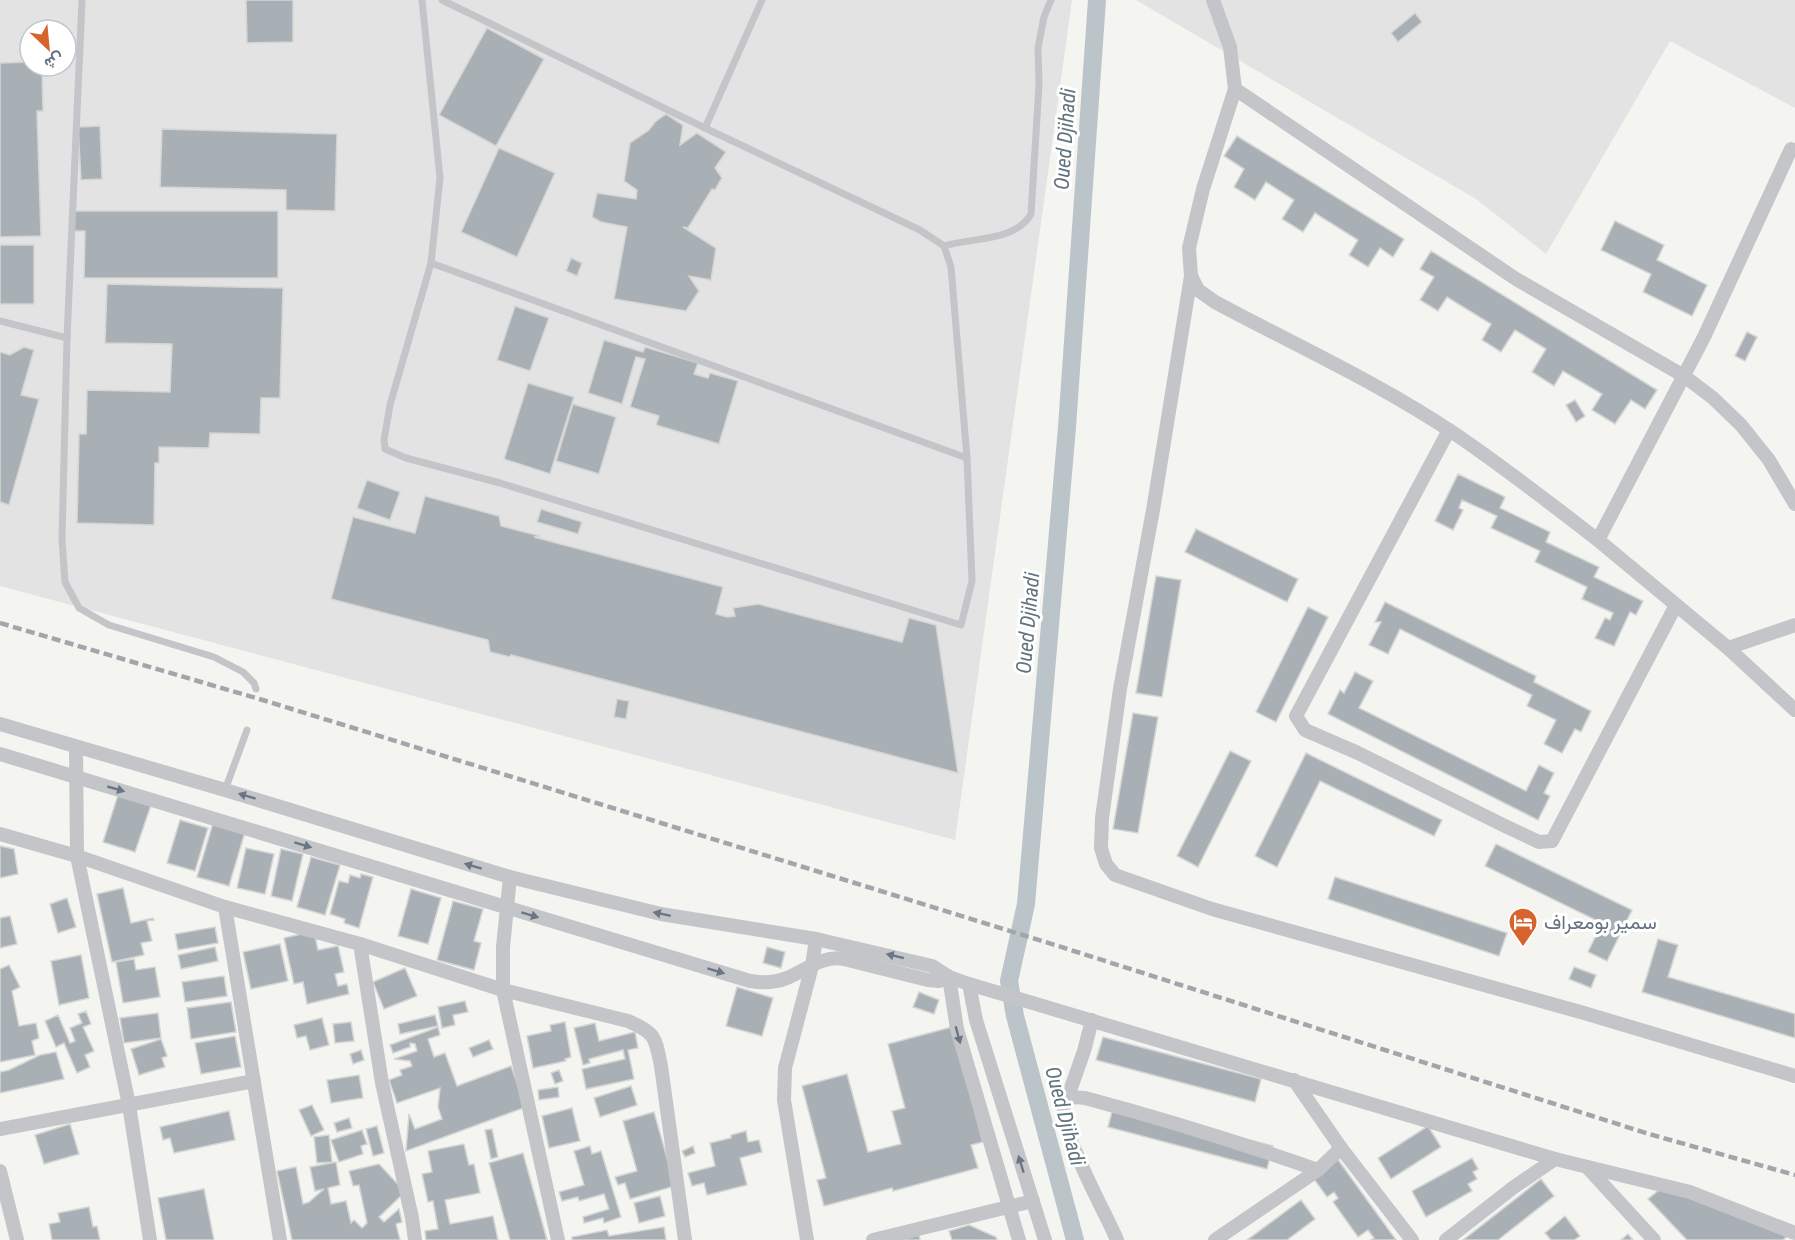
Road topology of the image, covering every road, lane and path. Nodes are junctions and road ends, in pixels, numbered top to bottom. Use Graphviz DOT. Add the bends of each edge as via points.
graph roads {
  1 [pos="82,0"];
  2 [pos="422,0"];
  3 [pos="442,0"];
  4 [pos="762,0"];
  5 [pos="1052,0"];
  6 [pos="1213,0"];
  7 [pos="1235,89"];
  8 [pos="705,128"];
  9 [pos="1791,149"];
  10 [pos="944,246"];
  11 [pos="431,263"];
  12 [pos="1191,276"];
  13 [pos="0,321"];
  14 [pos="67,338"];
  15 [pos="1684,376"];
  16 [pos="1449,430"];
  17 [pos="967,458"];
  18 [pos="1795,504"];
  19 [pos="1598,540"];
  20 [pos="1677,605"];
  21 [pos="1795,625"];
  22 [pos="1728,648"];
  23 [pos="256,689"];
  24 [pos="1795,710"];
  25 [pos="0,724"];
  26 [pos="247,730"];
  27 [pos="76,747"];
  28 [pos="0,754"];
  29 [pos="75,777"];
  30 [pos="225,790"];
  31 [pos="0,834"];
  32 [pos="77,856"];
  33 [pos="510,877"];
  34 [pos="225,907"];
  35 [pos="506,908"];
  36 [pos="816,939"];
  37 [pos="360,944"];
  38 [pos="812,966"];
  39 [pos="949,977"];
  40 [pos="969,984"];
  41 [pos="503,990"];
  42 [pos="1092,1020"];
  43 [pos="1795,1076"];
  44 [pos="1294,1080"];
  45 [pos="254,1082"];
  46 [pos="1066,1102"];
  47 [pos="129,1105"];
  48 [pos="0,1129"];
  49 [pos="1341,1148"];
  50 [pos="1555,1159"];
  51 [pos="1587,1167"];
  52 [pos="1318,1170"];
  53 [pos="1,1177"];
  54 [pos="1033,1201"];
  55 [pos="1010,1206"];
  56 [pos="930,1226"];
  57 [pos="1795,1233"];
  58 [pos="17,1240"];
  59 [pos="150,1240"];
  60 [pos="280,1240"];
  61 [pos="415,1240"];
  62 [pos="558,1240"];
  63 [pos="685,1240"];
  64 [pos="807,1240"];
  65 [pos="873,1240"];
  66 [pos="934,1240"];
  67 [pos="1019,1240"];
  68 [pos="1045,1240"];
  69 [pos="1118,1240"];
  70 [pos="1215,1240"];
  71 [pos="1412,1240"];
  72 [pos="1446,1240"];
  73 [pos="1654,1240"];
  1 -- 14 [label="lane"];
  2 -- 11 [label="lane" via="440,178"];
  3 -- 8 [label="lane"];
  4 -- 8 [label="lane"];
  5 -- 10 [label="lane" via="1038,48 1031,214 1025,224 1010,233"];
  6 -- 7 [label="street" via="1230,47"];
  7 -- 12 [label="street" via="1189,248"];
  7 -- 15 [label="street" via="1516,279"];
  8 -- 10 [label="lane" via="920,230"];
  9 -- 15 [label="street"];
  10 -- 17 [label="lane" via="951,267"];
  11 -- 17 [label="lane"];
  11 -- 17 [label="lane" via="390,405 384,440 388,451 961,625 972,581"];
  12 -- 16 [label="street" via="1198,290 1215,302 1386,392"];
  12 -- 43 [label="street" via="1120,689 1102,818 1101,848 1106,864 1115,875 1212,909"];
  13 -- 14 [label="lane"];
  14 -- 23 [label="lane" via="62,539 65,582 79,608 109,625 214,657 243,672"];
  15 -- 18 [label="street" via="1741,425 1769,460"];
  15 -- 19 [label="street"];
  16 -- 19 [label="street"];
  16 -- 20 [label="street" via="1296,716 1305,730 1539,842 1552,841"];
  19 -- 20 [label="street"];
  20 -- 22 [label="street"];
  21 -- 22 [label="street"];
  22 -- 24 [label="street"];
  25 -- 27 [label="street"];
  26 -- 30 [label="lane"];
  27 -- 29 [label="street"];
  27 -- 30 [label="street"];
  28 -- 29 [label="street"];
  29 -- 32 [label="street"];
  29 -- 35 [label="street, one-way"];
  33 -- 30 [label="street, one-way"];
  31 -- 32 [label="street"];
  32 -- 34 [label="street"];
  32 -- 47 [label="street"];
  33 -- 35 [label="street"];
  36 -- 33 [label="street, one-way" via="661,914"];
  34 -- 37 [label="street"];
  34 -- 45 [label="street"];
  35 -- 38 [label="street, one-way" via="750,981 774,982"];
  35 -- 41 [label="street"];
  36 -- 38 [label="street"];
  39 -- 36 [label="street, one-way" via="932,966"];
  37 -- 41 [label="street"];
  37 -- 61 [label="street" via="382,1083"];
  38 -- 39 [label="street" via="838,958 928,980"];
  38 -- 64 [label="street" via="785,1068 784,1100"];
  39 -- 40 [label="street"];
  39 -- 55 [label="street, one-way" via="957,1029"];
  40 -- 42 [label="street"];
  54 -- 40 [label="street, one-way" via="976,1020"];
  41 -- 62 [label="street"];
  41 -- 63 [label="street" via="647,1029 661,1066"];
  42 -- 44 [label="street"];
  42 -- 46 [label="street"];
  44 -- 49 [label="street"];
  44 -- 50 [label="street"];
  45 -- 47 [label="street"];
  45 -- 60 [label="street"];
  46 -- 52 [label="street" via="1073,1097 1085,1098 1151,1115"];
  46 -- 69 [label="street" via="1063,1108 1070,1139"];
  47 -- 48 [label="street"];
  47 -- 59 [label="street"];
  49 -- 52 [label="street"];
  49 -- 71 [label="street"];
  50 -- 51 [label="street"];
  50 -- 72 [label="street"];
  51 -- 57 [label="street" via="1690,1192"];
  51 -- 73 [label="street"];
  52 -- 70 [label="street"];
  53 -- 58 [label="street"];
  54 -- 55 [label="street"];
  54 -- 68 [label="street"];
  55 -- 56 [label="street"];
  55 -- 67 [label="street"];
  56 -- 65 [label="street"];
  56 -- 66 [label="street"];
}
